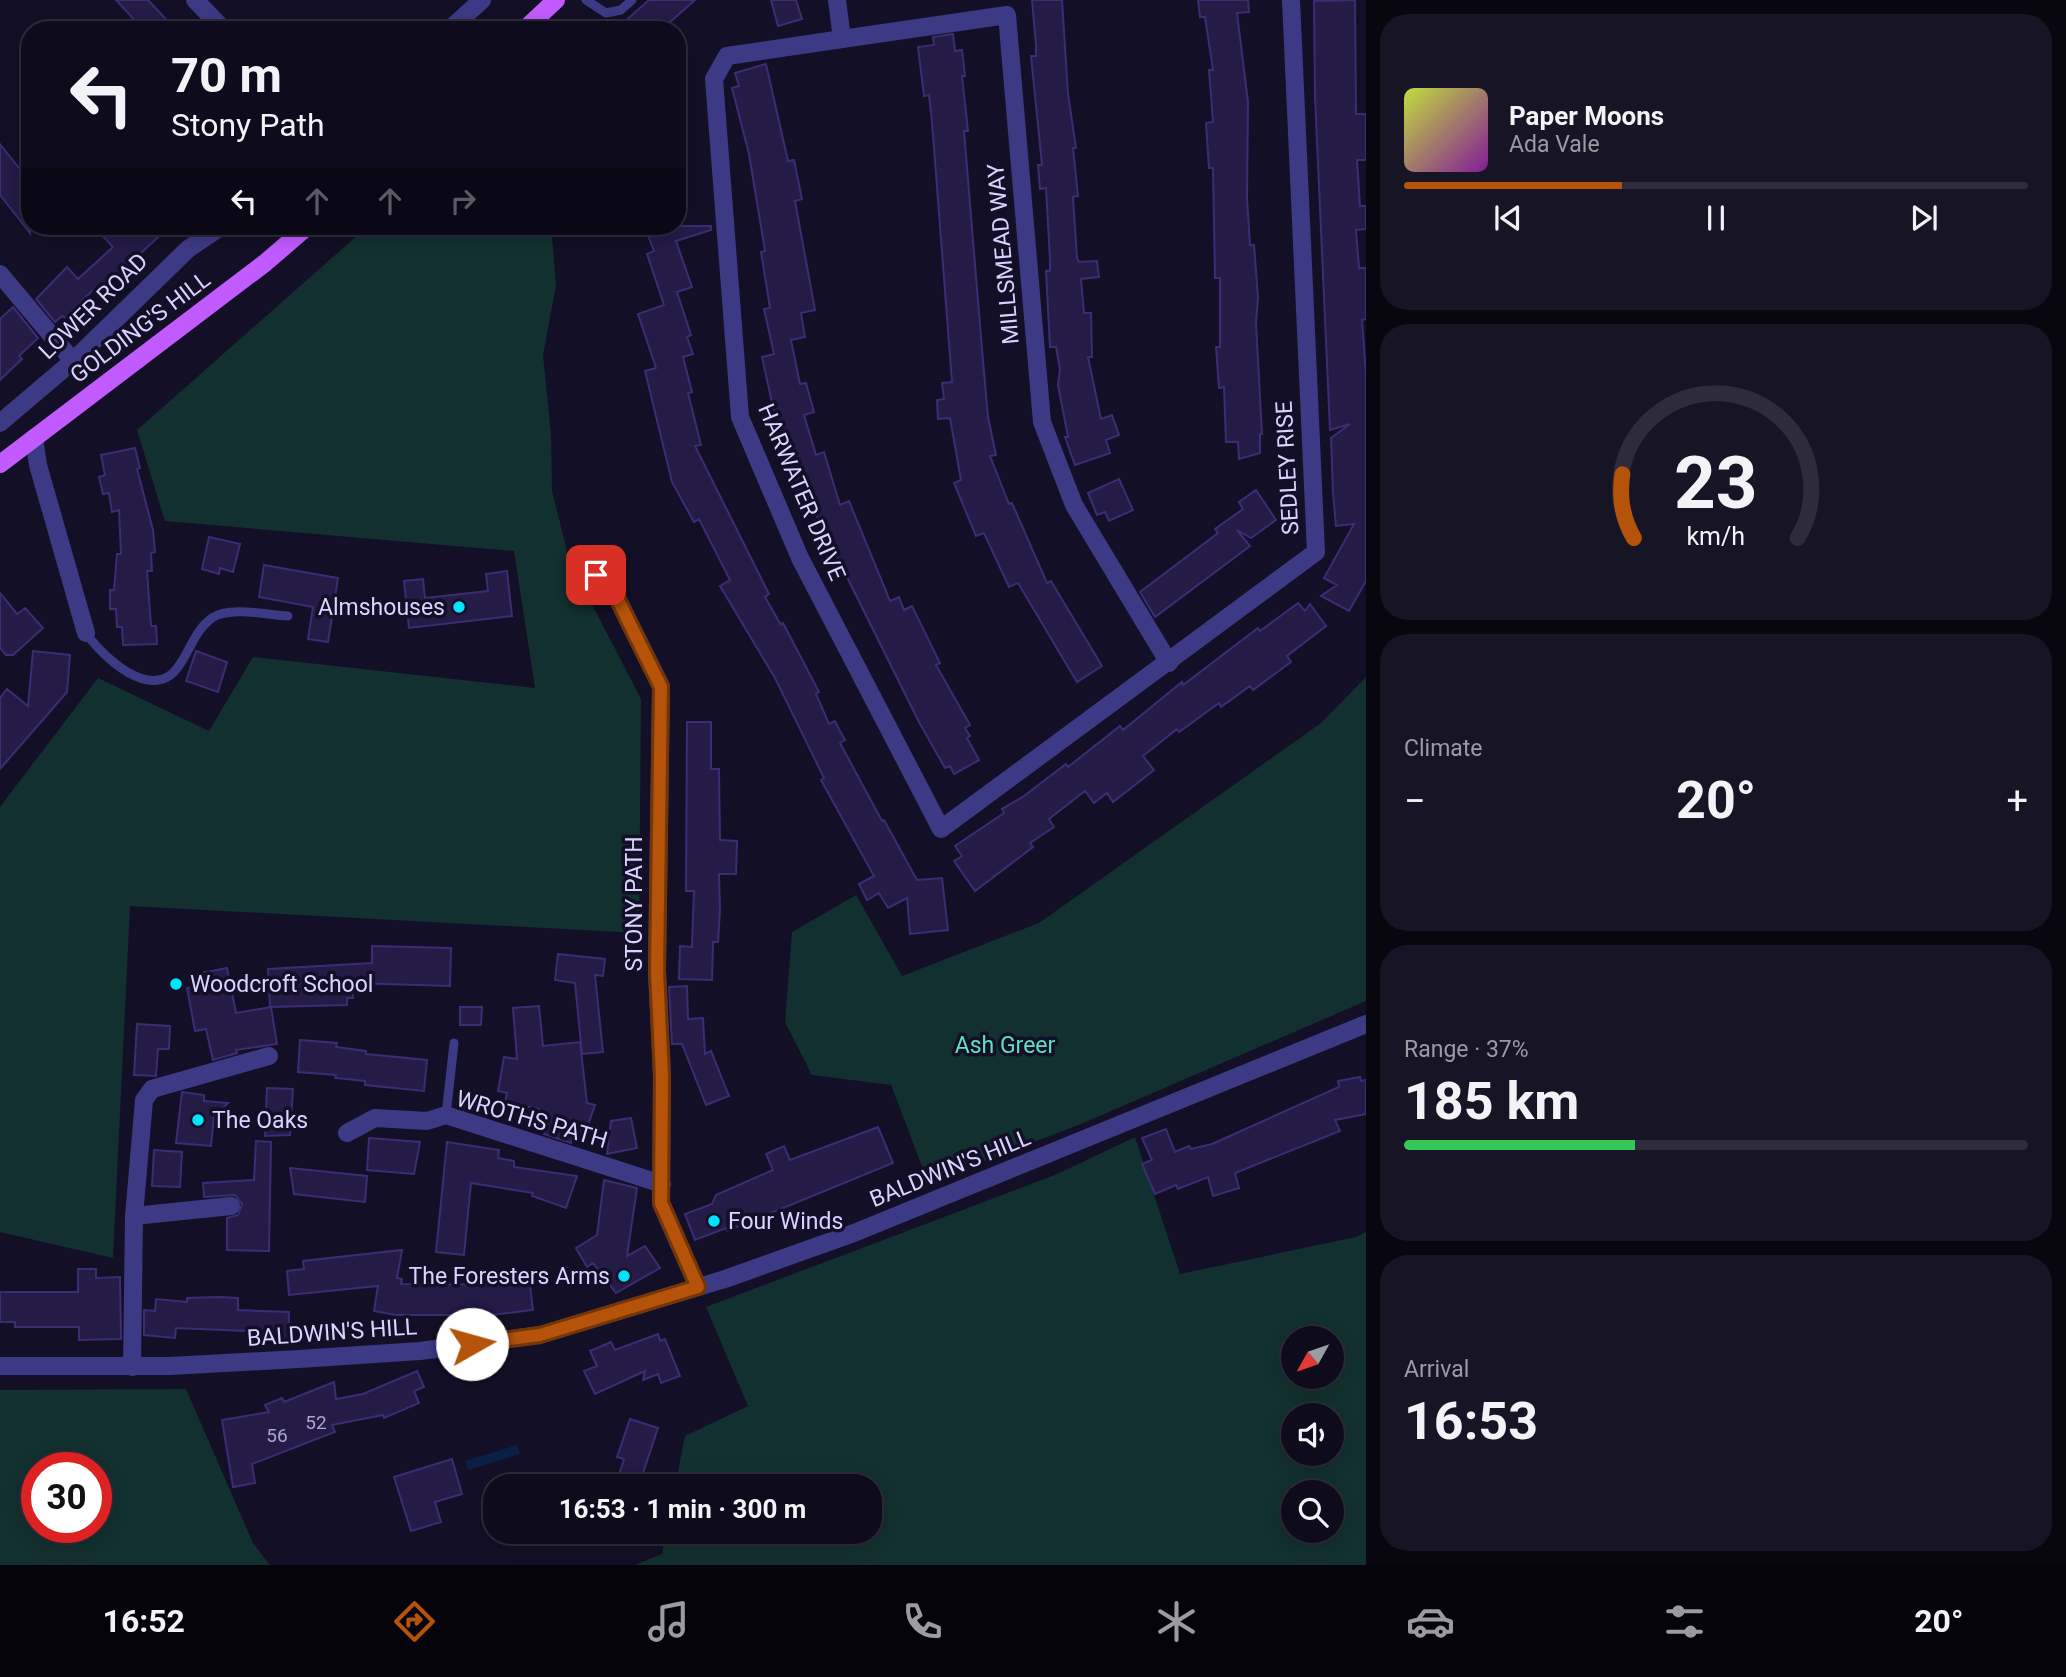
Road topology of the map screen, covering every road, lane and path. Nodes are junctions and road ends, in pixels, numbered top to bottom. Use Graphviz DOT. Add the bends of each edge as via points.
graph roads {
  1 [pos="195,0"];
  2 [pos="482,0"];
  3 [pos="556,0"];
  4 [pos="586,0"];
  5 [pos="632,0"];
  6 [pos="837,0"];
  7 [pos="1291,0"];
  8 [pos="215,21"];
  9 [pos="459,21"];
  10 [pos="534,21"];
  11 [pos="842,39"];
  12 [pos="209,235"];
  13 [pos="298,235"];
  14 [pos="0,274"];
  15 [pos="73,361"];
  16 [pos="0,423"];
  17 [pos="34,438"];
  18 [pos="0,464"];
  19 [pos="596,575"];
  20 [pos="288,616"];
  21 [pos="86,633"];
  22 [pos="1169,663"];
  23 [pos="941,829"];
  24 [pos="1366,1024"];
  25 [pos="454,1043"];
  26 [pos="270,1056"];
  27 [pos="446,1115"];
  28 [pos="347,1133"];
  29 [pos="662,1184"];
  30 [pos="231,1206"];
  31 [pos="134,1216"];
  32 [pos="698,1287"];
  33 [pos="0,1366"];
  34 [pos="132,1367"];
  1 -- 8 [label="street"];
  2 -- 9 [label="street"];
  3 -- 10 [label="main road"];
  4 -- 5 [label="lane" via="606,13 621,10"];
  6 -- 11 [label="street"];
  7 -- 22 [label="street, SEDLEY RISE" via="1316,552"];
  11 -- 22 [label="street, MILLSMEAD WAY" via="1007,15 1042,422 1074,505"];
  11 -- 23 [label="street, HARWATER DRIVE" via="727,56 714,79 740,417 800,558"];
  12 -- 15 [label="street, LOWER ROAD" via="188,249"];
  13 -- 17 [label="main road, GOLDING'S HILL"];
  14 -- 15 [label="street"];
  15 -- 16 [label="street, LOWER ROAD"];
  17 -- 18 [label="main road, GOLDING'S HILL"];
  17 -- 21 [label="street"];
  19 -- 29 [label="street, STONY PATH" via="618,600 661,687 657,971"];
  20 -- 21 [label="lane" via="225,613 212,618 194,638 177,669 166,678 147,680 122,670"];
  22 -- 23 [label="street, SEDLEY RISE"];
  24 -- 32 [label="street, BALDWIN'S HILL" via="937,1201"];
  25 -- 27 [label="lane"];
  26 -- 31 [label="street" via="152,1089 144,1100"];
  27 -- 28 [label="street, WROTHS PATH" via="427,1121 375,1118"];
  27 -- 29 [label="street, WROTHS PATH"];
  29 -- 32 [label="street, STONY PATH" via="661,1203"];
  30 -- 31 [label="street"];
  31 -- 34 [label="street"];
  32 -- 34 [label="street, BALDWIN'S HILL" via="524,1338 420,1351"];
  33 -- 34 [label="street, BALDWIN'S HILL"];
}
